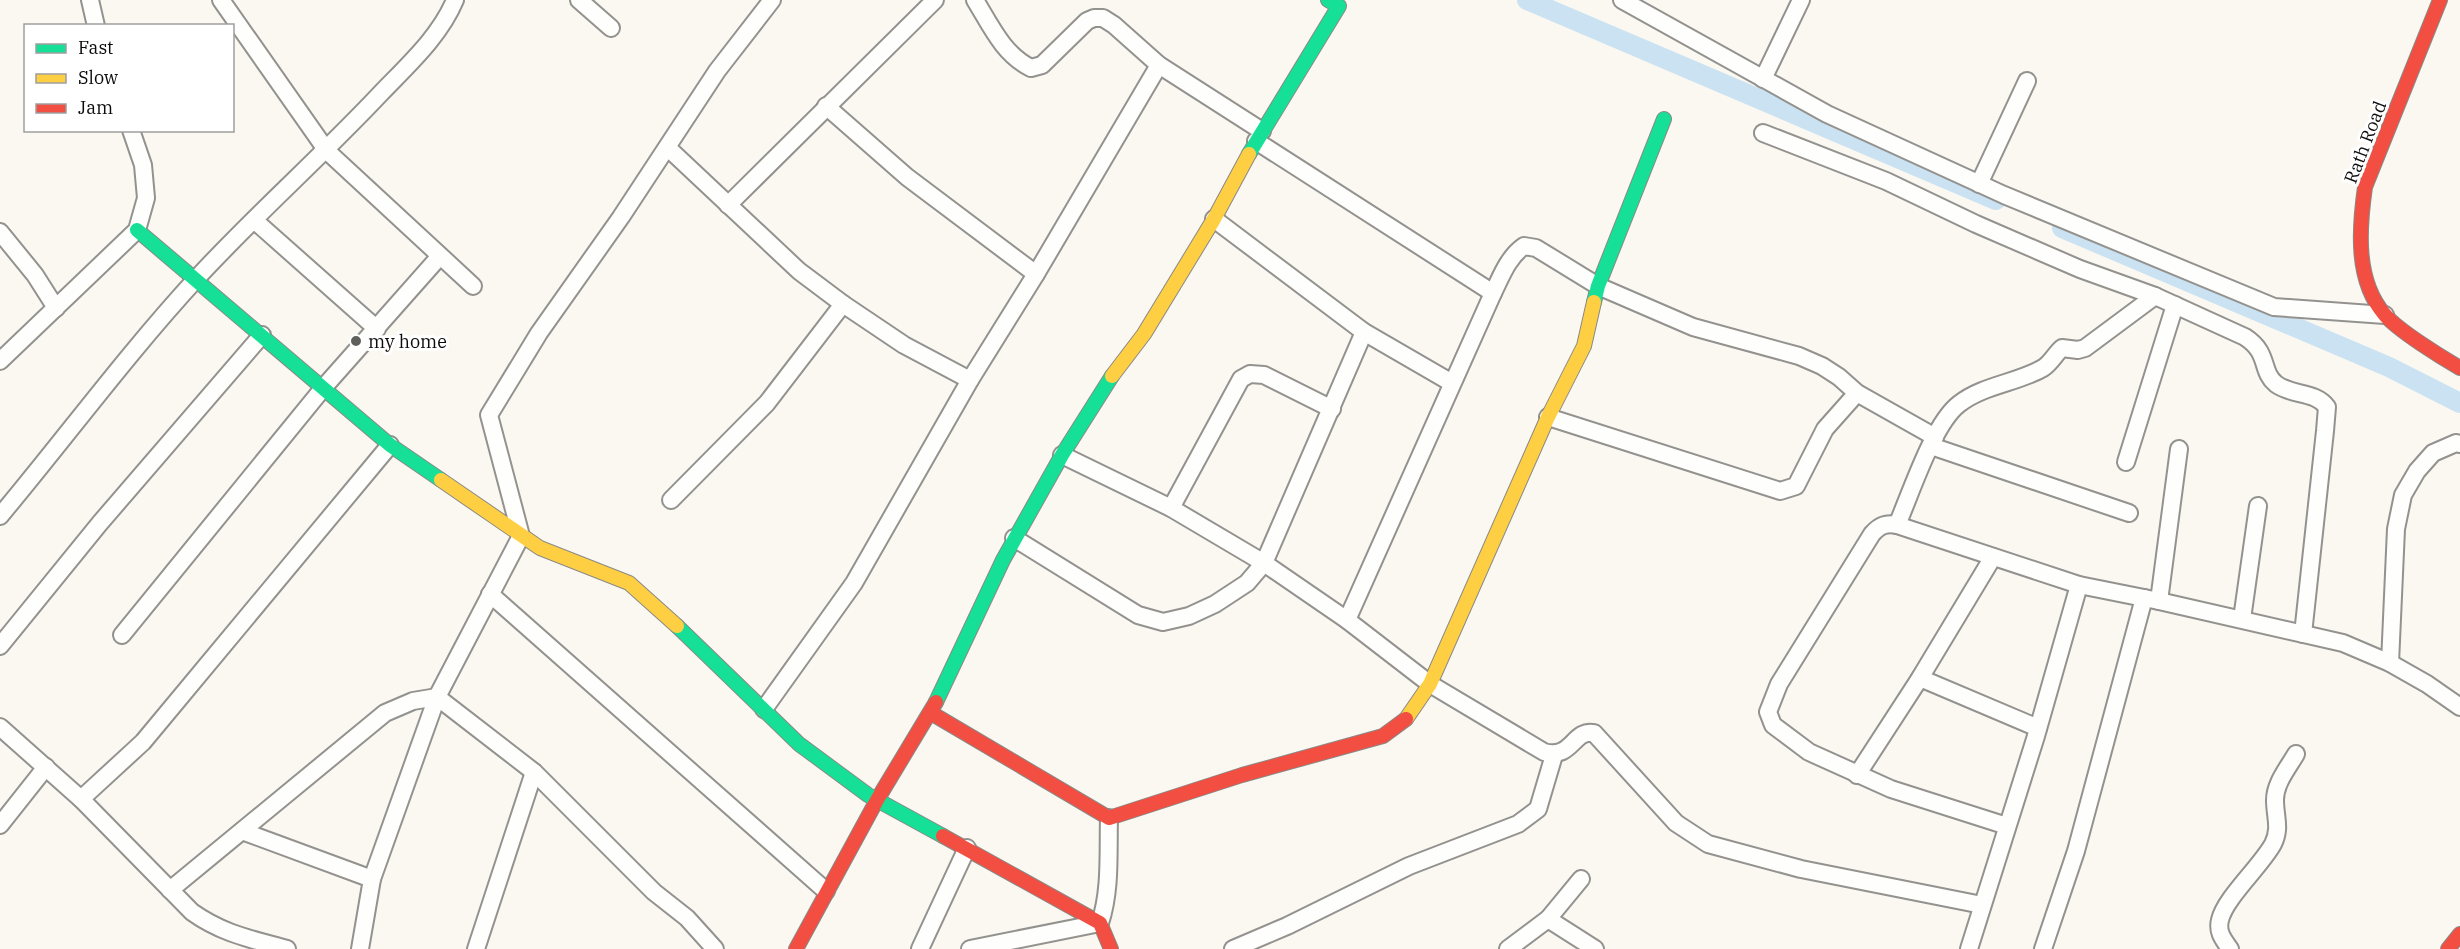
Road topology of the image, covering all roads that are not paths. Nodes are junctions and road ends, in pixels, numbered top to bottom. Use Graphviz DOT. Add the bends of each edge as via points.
graph roads {
  1 [pos="90,0"];
  2 [pos="221,0"];
  3 [pos="455,0"];
  4 [pos="579,0"];
  5 [pos="772,0"];
  6 [pos="935,0"];
  7 [pos="975,0"];
  8 [pos="1328,0"];
  9 [pos="1622,0"];
  10 [pos="1801,0"];
  11 [pos="2440,0"];
  12 [pos="96,24"];
  13 [pos="611,28"];
  14 [pos="1159,65"];
  15 [pos="1763,79"];
  16 [pos="2027,81"];
  17 [pos="826,106"];
  18 [pos="1664,119"];
  19 [pos="132,132"];
  20 [pos="1763,133"];
  21 [pos="1259,136"];
  22 [pos="668,148"];
  23 [pos="327,151"];
  24 [pos="1979,184"];
  25 [pos="728,205"];
  26 [pos="1214,219"];
  27 [pos="254,220"];
  28 [pos="137,230"];
  29 [pos="0,232"];
  30 [pos="440,256"];
  31 [pos="1036,274"];
  32 [pos="196,279"];
  33 [pos="473,286"];
  34 [pos="1599,286"];
  35 [pos="1493,293"];
  36 [pos="2155,296"];
  37 [pos="843,304"];
  38 [pos="2175,305"];
  39 [pos="56,308"];
  40 [pos="2385,315"];
  41 [pos="377,329"];
  42 [pos="1364,332"];
  43 [pos="262,335"];
  44 [pos="0,361"];
  45 [pos="2460,368"];
  46 [pos="970,380"];
  47 [pos="1452,383"];
  48 [pos="324,387"];
  49 [pos="1857,393"];
  50 [pos="1332,409"];
  51 [pos="1548,417"];
  52 [pos="1933,441"];
  53 [pos="390,444"];
  54 [pos="2460,444"];
  55 [pos="2179,449"];
  56 [pos="1062,455"];
  57 [pos="2126,462"];
  58 [pos="671,500"];
  59 [pos="2258,506"];
  60 [pos="1172,508"];
  61 [pos="2129,513"];
  62 [pos="0,516"];
  63 [pos="1897,525"];
  64 [pos="521,536"];
  65 [pos="1014,538"];
  66 [pos="1993,557"];
  67 [pos="1264,563"];
  68 [pos="2079,585"];
  69 [pos="490,594"];
  70 [pos="2151,599"];
  71 [pos="2242,619"];
  72 [pos="1347,620"];
  73 [pos="2303,634"];
  74 [pos="122,635"];
  75 [pos="0,646"];
  76 [pos="2390,663"];
  77 [pos="1920,678"];
  78 [pos="1430,684"];
  79 [pos="437,697"];
  80 [pos="2460,706"];
  81 [pos="764,709"];
  82 [pos="931,713"];
  83 [pos="0,727"];
  84 [pos="2038,728"];
  85 [pos="2296,754"];
  86 [pos="1554,755"];
  87 [pos="46,767"];
  88 [pos="534,771"];
  89 [pos="1857,775"];
  90 [pos="81,799"];
  91 [pos="877,800"];
  92 [pos="1109,818"];
  93 [pos="0,825"];
  94 [pos="2007,826"];
  95 [pos="242,831"];
  96 [pos="967,848"];
  97 [pos="372,879"];
  98 [pos="1581,879"];
  99 [pos="170,890"];
  100 [pos="826,891"];
  101 [pos="1982,905"];
  102 [pos="1548,919"];
  103 [pos="1100,923"];
  104 [pos="2460,934"];
  105 [pos="287,949"];
  106 [pos="360,949"];
  107 [pos="476,949"];
  108 [pos="716,949"];
  109 [pos="796,949"];
  110 [pos="920,949"];
  111 [pos="970,949"];
  112 [pos="1111,949"];
  113 [pos="1233,949"];
  114 [pos="1508,949"];
  115 [pos="1595,949"];
  116 [pos="1969,949"];
  117 [pos="2043,949"];
  118 [pos="2229,949"];
  119 [pos="2448,949"];
  1 -- 12 [label="street"];
  2 -- 23 [label="street"];
  3 -- 23 [label="street" via="435,35"];
  4 -- 13 [label="street"];
  5 -- 22 [label="street" via="717,71"];
  6 -- 17 [label="street"];
  7 -- 14 [label="street" via="1005,50 1031,68 1042,64 1094,18 1114,25"];
  8 -- 21 [label="street" via="1339,6"];
  9 -- 15 [label="street"];
  10 -- 15 [label="street"];
  11 -- 40 [label="street, Rath Road" via="2365,187 2360,250 2371,289"];
  14 -- 21 [label="street"];
  14 -- 31 [label="street"];
  15 -- 24 [label="street" via="1827,114"];
  16 -- 24 [label="street"];
  17 -- 25 [label="street"];
  17 -- 31 [label="street" via="907,177"];
  18 -- 34 [label="street"];
  19 -- 28 [label="street" via="143,165 146,198"];
  20 -- 36 [label="street" via="1886,181 2080,269"];
  21 -- 26 [label="street"];
  21 -- 35 [label="street"];
  22 -- 25 [label="street"];
  22 -- 64 [label="street" via="539,333 489,415"];
  23 -- 27 [label="street"];
  23 -- 30 [label="street"];
  24 -- 40 [label="street" via="2274,307"];
  25 -- 37 [label="street" via="799,271"];
  26 -- 42 [label="street"];
  26 -- 56 [label="street" via="1144,334 1113,374"];
  27 -- 32 [label="street"];
  27 -- 41 [label="street"];
  28 -- 32 [label="street"];
  28 -- 39 [label="street"];
  29 -- 39 [label="street"];
  30 -- 33 [label="street"];
  30 -- 41 [label="street"];
  31 -- 46 [label="street"];
  32 -- 43 [label="street"];
  32 -- 62 [label="street"];
  34 -- 35 [label="street" via="1536,248 1524,246 1510,259"];
  34 -- 49 [label="street" via="1693,327 1799,356 1822,366"];
  34 -- 51 [label="street" via="1584,346"];
  35 -- 47 [label="street"];
  36 -- 38 [label="street"];
  36 -- 52 [label="street" via="2085,348 2062,348 2046,366 1959,404"];
  37 -- 46 [label="street" via="904,345"];
  37 -- 58 [label="street" via="767,403"];
  38 -- 57 [label="street"];
  38 -- 73 [label="street" via="2256,344 2272,380 2285,389 2317,398 2327,408"];
  39 -- 44 [label="street"];
  40 -- 45 [label="street, Rath Road" via="2434,354"];
  41 -- 48 [label="street"];
  42 -- 47 [label="street"];
  42 -- 50 [label="street"];
  43 -- 48 [label="street"];
  43 -- 75 [label="street"];
  46 -- 81 [label="street" via="854,583"];
  47 -- 72 [label="street"];
  48 -- 53 [label="street"];
  48 -- 74 [label="street"];
  49 -- 51 [label="street" via="1825,429 1796,486 1780,491"];
  49 -- 52 [label="street"];
  50 -- 60 [label="street" via="1264,375 1250,374 1241,379"];
  50 -- 67 [label="street"];
  51 -- 78 [label="street"];
  52 -- 61 [label="street"];
  52 -- 63 [label="street"];
  53 -- 64 [label="street"];
  53 -- 90 [label="street" via="143,742"];
  54 -- 76 [label="street" via="2433,453 2403,495 2396,529"];
  55 -- 70 [label="street"];
  56 -- 60 [label="street"];
  56 -- 65 [label="street"];
  59 -- 71 [label="street"];
  60 -- 67 [label="street"];
  63 -- 66 [label="street"];
  63 -- 89 [label="street" via="1879,526 1872,534 1779,684 1768,712 1773,725 1785,736"];
  64 -- 69 [label="street"];
  64 -- 81 [label="street" via="540,548 629,583"];
  65 -- 67 [label="street" via="1138,615 1164,622 1189,616 1215,603 1247,583"];
  65 -- 82 [label="street"];
  66 -- 68 [label="street"];
  66 -- 77 [label="street"];
  67 -- 72 [label="street"];
  68 -- 70 [label="street"];
  68 -- 84 [label="street"];
  69 -- 79 [label="street"];
  69 -- 100 [label="street"];
  70 -- 71 [label="street"];
  70 -- 117 [label="street"];
  71 -- 73 [label="street"];
  72 -- 78 [label="street"];
  73 -- 76 [label="street" via="2343,643"];
  76 -- 80 [label="street"];
  77 -- 84 [label="street"];
  77 -- 89 [label="street"];
  78 -- 86 [label="street"];
  78 -- 92 [label="street" via="1414,712 1399,728 1383,736 1242,775"];
  79 -- 88 [label="street"];
  79 -- 95 [label="street" via="413,701 385,713"];
  79 -- 97 [label="street"];
  81 -- 91 [label="street" via="799,744"];
  82 -- 91 [label="street"];
  82 -- 92 [label="street"];
  83 -- 87 [label="street"];
  84 -- 94 [label="street"];
  85 -- 118 [label="street" via="2277,786 2278,831 2272,846 2220,919 2220,935"];
  86 -- 101 [label="street" via="1568,749 1582,734 1594,733 1676,823 1708,844 1800,869"];
  86 -- 113 [label="street" via="1538,808 1518,824 1409,866"];
  87 -- 90 [label="street"];
  87 -- 93 [label="street"];
  88 -- 107 [label="street"];
  88 -- 108 [label="street"];
  89 -- 94 [label="street"];
  90 -- 99 [label="street"];
  91 -- 96 [label="street"];
  91 -- 100 [label="street"];
  92 -- 103 [label="street" via="1107,881"];
  94 -- 101 [label="street"];
  95 -- 97 [label="street"];
  95 -- 99 [label="street"];
  96 -- 103 [label="street"];
  96 -- 110 [label="street"];
  97 -- 106 [label="street"];
  98 -- 102 [label="street"];
  99 -- 105 [label="street" via="211,926"];
  100 -- 109 [label="street"];
  101 -- 116 [label="street"];
  102 -- 114 [label="street"];
  102 -- 115 [label="street"];
  103 -- 111 [label="street"];
  103 -- 112 [label="street"];
  104 -- 119 [label="street"];
}
